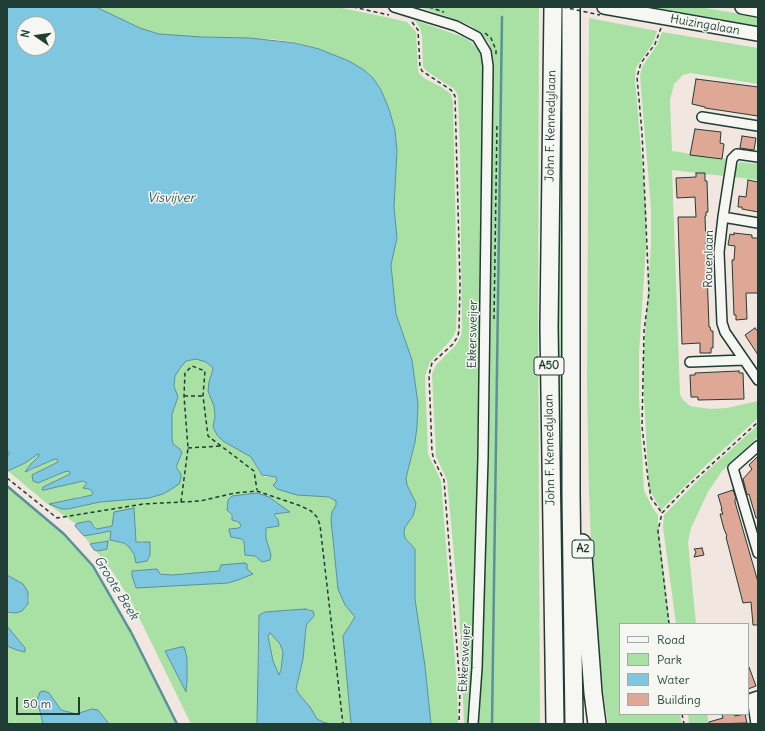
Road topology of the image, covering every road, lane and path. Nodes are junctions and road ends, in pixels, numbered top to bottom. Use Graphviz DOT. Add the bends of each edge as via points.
graph roads {
  1 [pos="353,7"];
  2 [pos="553,7"];
  3 [pos="563,7"];
  4 [pos="571,7"];
  5 [pos="742,7"];
  6 [pos="758,10"];
  7 [pos="602,11"];
  8 [pos="394,12"];
  9 [pos="409,20"];
  10 [pos="661,28"];
  11 [pos="758,34"];
  12 [pos="702,117"];
  13 [pos="758,126"];
  14 [pos="758,157"];
  15 [pos="723,217"];
  16 [pos="758,223"];
  17 [pos="744,360"];
  18 [pos="690,362"];
  19 [pos="571,375"];
  20 [pos="758,380"];
  21 [pos="184,396"];
  22 [pos="203,396"];
  23 [pos="758,422"];
  24 [pos="221,446"];
  25 [pos="758,446"];
  26 [pos="188,448"];
  27 [pos="7,478"];
  28 [pos="257,491"];
  29 [pos="181,502"];
  30 [pos="662,514"];
  31 [pos="758,553"];
  32 [pos="669,623"];
  33 [pos="758,696"];
  34 [pos="343,724"];
  35 [pos="459,724"];
  36 [pos="473,724"];
  37 [pos="555,724"];
  38 [pos="574,724"];
  39 [pos="597,724"];
  40 [pos="756,724"];
  1 -- 8 [label="path"];
  2 -- 37 [label="highway, John F. Kennedylaan / A50" via="549,327"];
  3 -- 7 [label="path, bridge"];
  4 -- 19 [label="highway, John F. Kennedylaan / A50"];
  5 -- 6 [label="main road, Huizingalaan"];
  7 -- 11 [label="main road, Huizingalaan"];
  8 -- 36 [label="street, Ekkersweijer" via="456,26 477,37 486,52 488,66 483,450"];
  9 -- 35 [label="path" via="418,30 422,71 451,90 455,96 459,330 453,344 432,363 429,375 432,452 445,488 460,686"];
  10 -- 30 [label="path" via="655,44 638,70 637,82 642,133 649,293 644,330 642,426 651,498"];
  12 -- 13 [label="street"];
  14 -- 15 [label="street, Rouenlaan" via="737,154 732,159"];
  15 -- 16 [label="street"];
  15 -- 17 [label="street, Rouenlaan" via="719,252 722,323"];
  17 -- 18 [label="street"];
  17 -- 20 [label="street, Rouenlaan"];
  19 -- 38 [label="highway, John F. Kennedylaan / A50"];
  19 -- 39 [label="highway, A2" via="588,637"];
  21 -- 22 [label="path"];
  21 -- 22 [label="path" via="184,373 192,366 204,371"];
  21 -- 26 [label="path"];
  22 -- 24 [label="path" via="208,436"];
  23 -- 30 [label="path"];
  24 -- 26 [label="path"];
  24 -- 28 [label="path" via="254,471"];
  25 -- 31 [label="street" via="733,468"];
  26 -- 29 [label="path"];
  27 -- 29 [label="path" via="57,518 143,504"];
  28 -- 29 [label="path" via="235,493 200,502"];
  28 -- 34 [label="path" via="301,506 317,517"];
  30 -- 32 [label="path" via="658,531"];
  33 -- 40 [label="street" via="752,698"];
}
